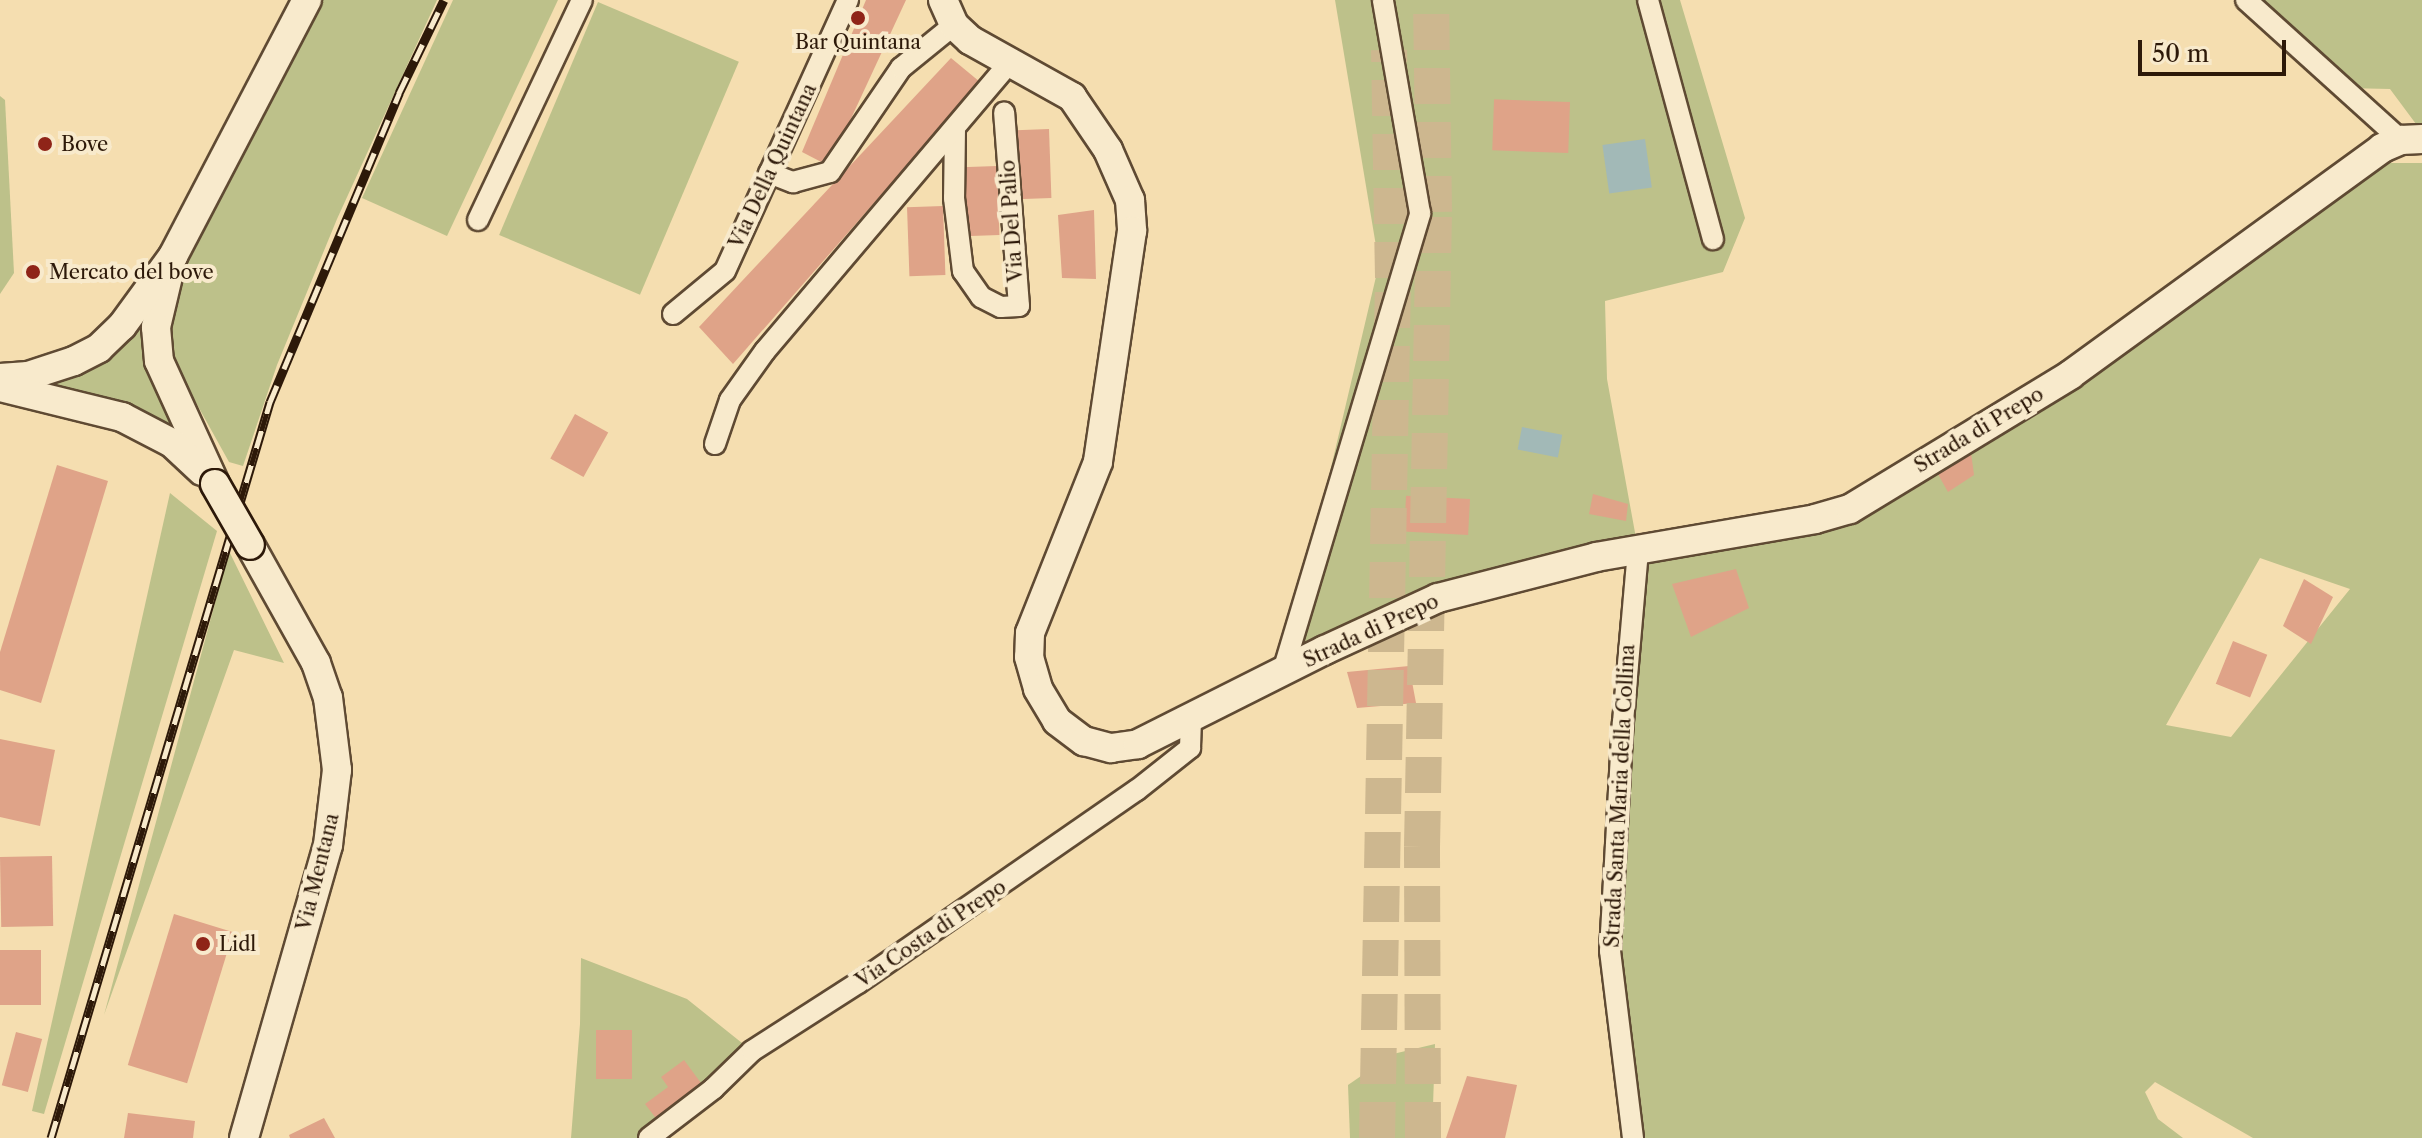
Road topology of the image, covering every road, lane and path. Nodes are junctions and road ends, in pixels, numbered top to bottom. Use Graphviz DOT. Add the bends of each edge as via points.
graph roads {
  1 [pos="307,0"];
  2 [pos="582,0"];
  3 [pos="848,0"];
  4 [pos="1383,0"];
  5 [pos="1648,0"];
  6 [pos="2246,0"];
  7 [pos="948,12"];
  8 [pos="1010,62"];
  9 [pos="1004,113"];
  10 [pos="955,129"];
  11 [pos="2416,140"];
  12 [pos="769,173"];
  13 [pos="478,220"];
  14 [pos="1713,239"];
  15 [pos="173,256"];
  16 [pos="673,314"];
  17 [pos="0,378"];
  18 [pos="0,387"];
  19 [pos="715,444"];
  20 [pos="215,484"];
  21 [pos="1638,549"];
  22 [pos="1283,671"];
  23 [pos="1191,718"];
  24 [pos="244,1138"];
  25 [pos="649,1138"];
  26 [pos="1633,1138"];
  1 -- 15 [label="street"];
  2 -- 13 [label="street"];
  3 -- 12 [label="street, Via Della Quintana"];
  4 -- 22 [label="street" via="1420,213"];
  5 -- 14 [label="street"];
  6 -- 11 [label="street"];
  7 -- 8 [label="street, Strada di Prepo" via="970,40"];
  7 -- 12 [label="street" via="901,68 830,172 793,182"];
  8 -- 10 [label="street"];
  8 -- 23 [label="street, Strada di Prepo" via="1072,97 1084,112 1130,200 1132,231 1098,462 1030,633 1029,657 1038,689 1057,721 1084,741 1111,748 1138,744"];
  9 -- 10 [label="street, Via Del Palio" via="1019,306 1001,307 981,297 963,271 954,198"];
  10 -- 19 [label="street" via="765,351 730,400"];
  11 -- 21 [label="street, Strada di Prepo" via="2382,148 2070,375 1850,509"];
  12 -- 16 [label="street, Via Della Quintana" via="725,271"];
  15 -- 17 [label="street" via="122,326 99,348 53,369"];
  15 -- 20 [label="street, Via Mentana" via="156,327 159,361"];
  18 -- 20 [label="street, Via Mentana" via="122,417 172,443"];
  20 -- 24 [label="street, Via Mentana, bridge" via="316,663 336,738 328,845"];
  21 -- 22 [label="street, Strada di Prepo" via="1438,598"];
  21 -- 26 [label="street, Strada Santa Maria della Collina" via="1610,951"];
  22 -- 23 [label="street, Strada di Prepo"];
  23 -- 25 [label="street, Via Costa di Prepo" via="1190,748 1137,790 752,1051"];
}
